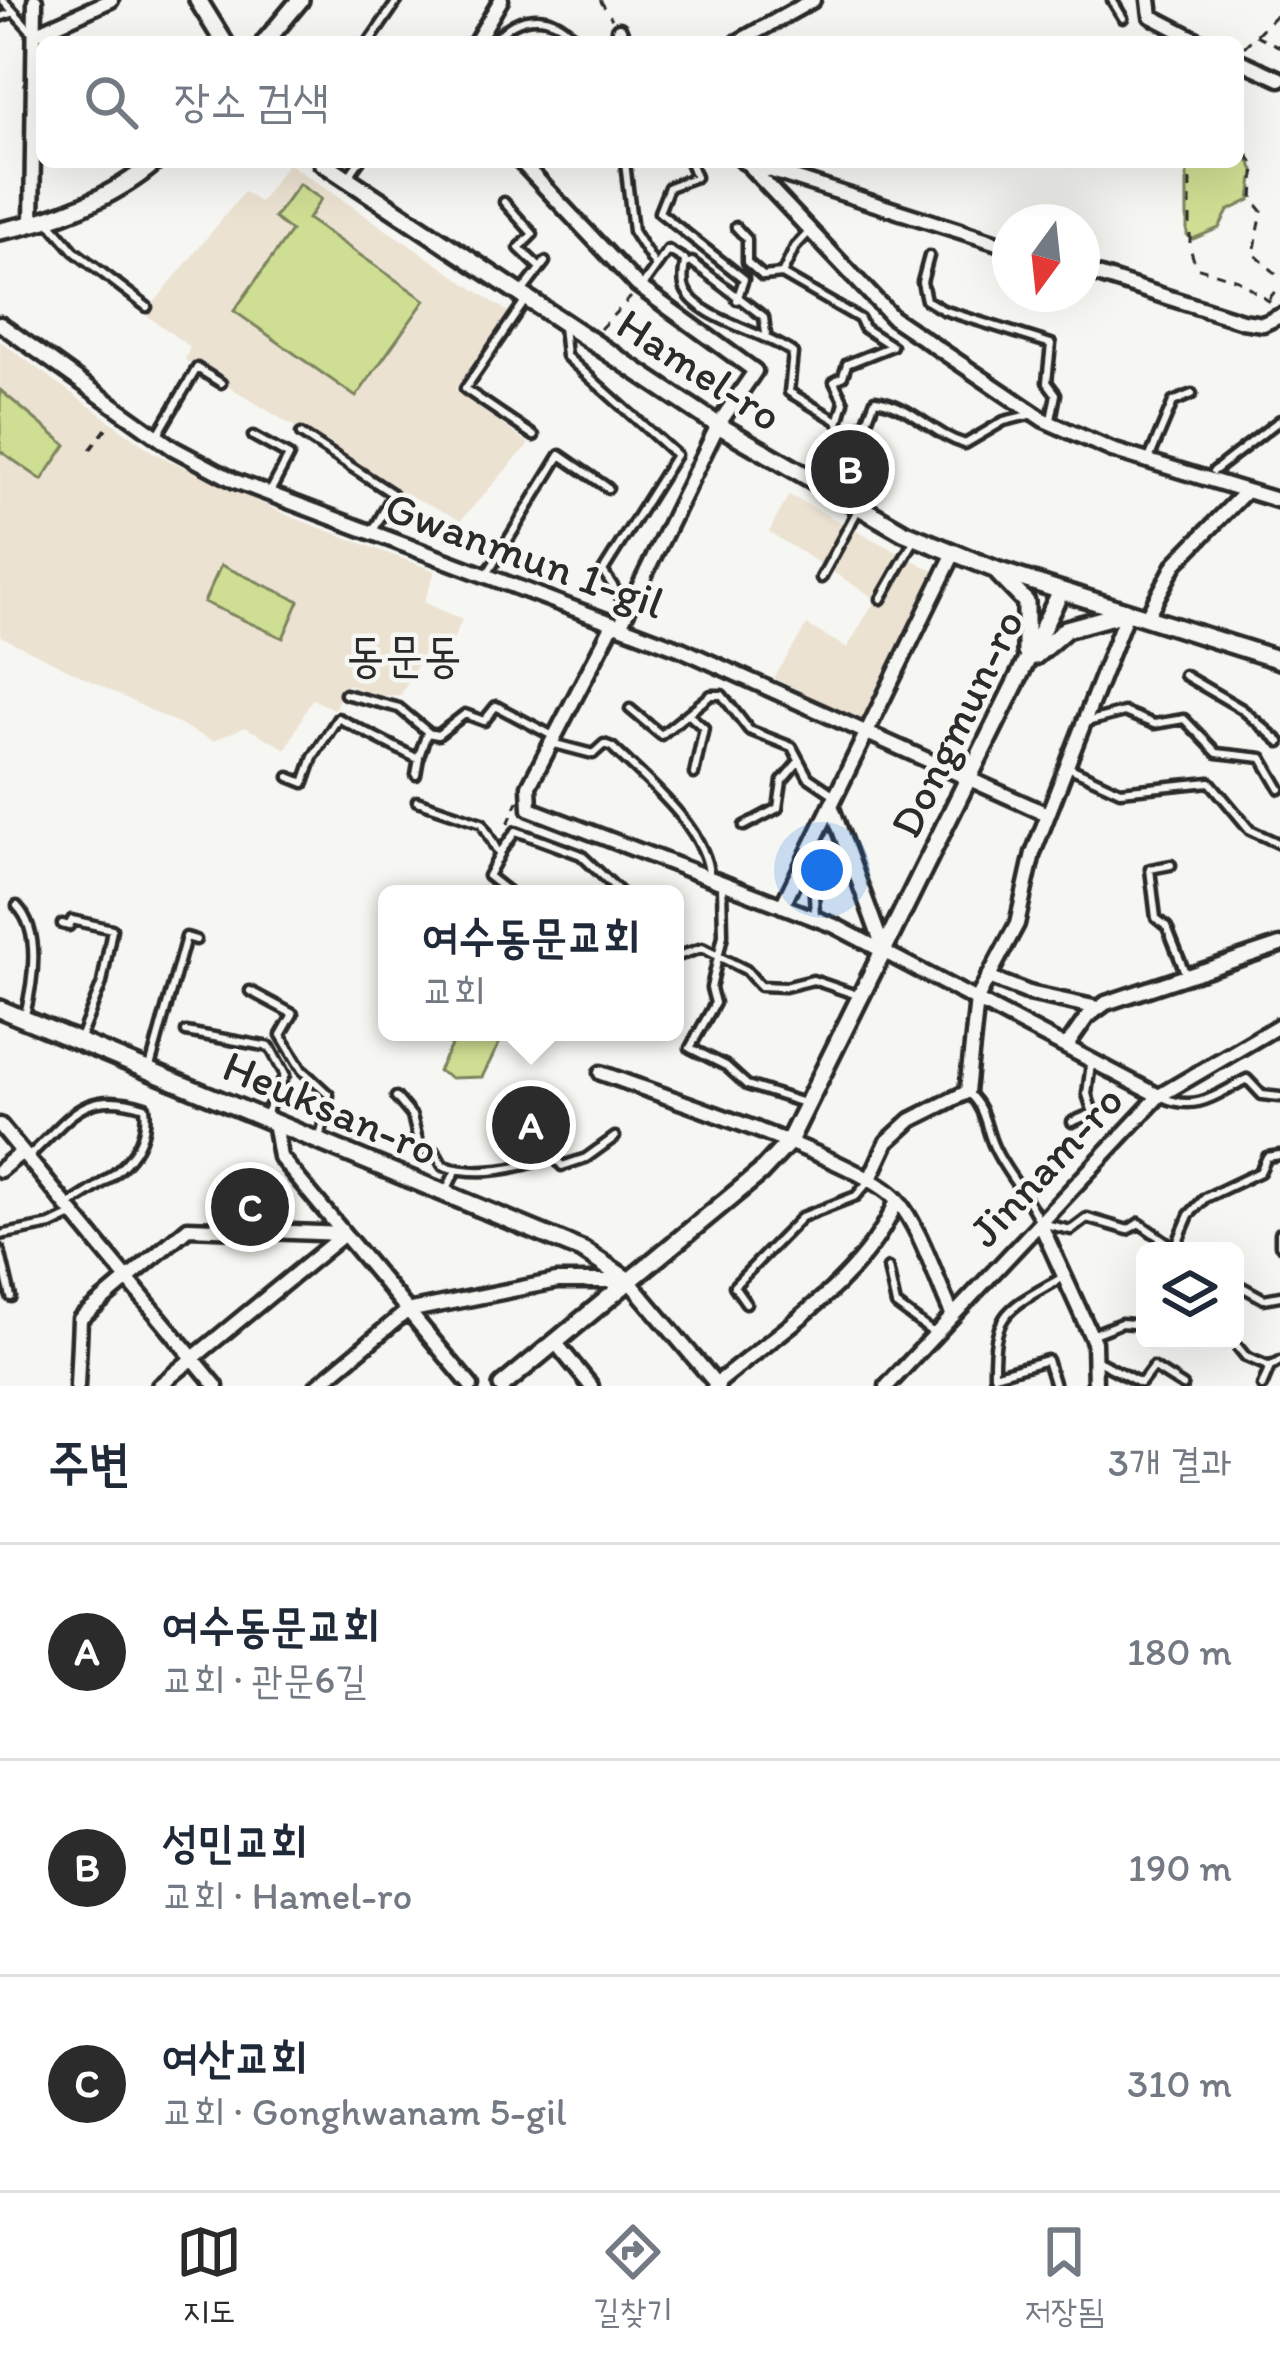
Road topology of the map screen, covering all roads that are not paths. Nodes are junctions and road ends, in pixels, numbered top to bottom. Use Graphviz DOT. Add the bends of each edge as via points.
graph roads {
  1 [pos="3,0"];
  2 [pos="35,0"];
  3 [pos="111,0"];
  4 [pos="198,0"];
  5 [pos="301,0"];
  6 [pos="398,0"];
  7 [pos="813,0"];
  8 [pos="1112,0"];
  9 [pos="1149,0"];
  10 [pos="500,1"];
  11 [pos="12,13"];
  12 [pos="0,16"];
  13 [pos="1123,17"];
  14 [pos="34,34"];
  15 [pos="220,36"];
  16 [pos="270,36"];
  17 [pos="373,36"];
  18 [pos="480,36"];
  19 [pos="501,36"];
  20 [pos="574,36"];
  21 [pos="749,36"];
  22 [pos="1189,36"];
  23 [pos="1244,59"];
  24 [pos="1280,79"];
  25 [pos="36,97"];
  26 [pos="38,168"];
  27 [pos="147,168"];
  28 [pos="331,168"];
  29 [pos="354,168"];
  30 [pos="527,168"];
  31 [pos="626,168"];
  32 [pos="692,168"];
  33 [pos="751,168"];
  34 [pos="758,168"];
  35 [pos="346,178"];
  36 [pos="503,202"];
  37 [pos="40,222"];
  38 [pos="736,227"];
  39 [pos="811,230"];
  40 [pos="0,231"];
  41 [pos="992,241"];
  42 [pos="929,256"];
  43 [pos="655,264"];
  44 [pos="686,264"];
  45 [pos="782,274"];
  46 [pos="1100,276"];
  47 [pos="641,288"];
  48 [pos="524,296"];
  49 [pos="737,300"];
  50 [pos="147,307"];
  51 [pos="1280,312"];
  52 [pos="564,322"];
  53 [pos="0,324"];
  54 [pos="766,335"];
  55 [pos="221,383"];
  56 [pos="1192,394"];
  57 [pos="1035,414"];
  58 [pos="1280,421"];
  59 [pos="838,423"];
  60 [pos="1051,424"];
  61 [pos="718,425"];
  62 [pos="302,434"];
  63 [pos="849,435"];
  64 [pos="157,436"];
  65 [pos="253,436"];
  66 [pos="534,436"];
  67 [pos="1148,462"];
  68 [pos="1214,471"];
  69 [pos="817,486"];
  70 [pos="608,488"];
  71 [pos="1246,491"];
  72 [pos="268,495"];
  73 [pos="1280,501"];
  74 [pos="859,508"];
  75 [pos="370,536"];
  76 [pos="916,538"];
  77 [pos="953,555"];
  78 [pos="992,569"];
  79 [pos="821,578"];
  80 [pos="484,579"];
  81 [pos="1061,591"];
  82 [pos="881,598"];
  83 [pos="628,609"];
  84 [pos="1127,612"];
  85 [pos="1146,618"];
  86 [pos="616,625"];
  87 [pos="1280,660"];
  88 [pos="1024,667"];
  89 [pos="1184,675"];
  90 [pos="344,694"];
  91 [pos="630,709"];
  92 [pos="688,714"];
  93 [pos="1083,723"];
  94 [pos="868,730"];
  95 [pos="429,733"];
  96 [pos="553,740"];
  97 [pos="1280,742"];
  98 [pos="418,758"];
  99 [pos="800,761"];
  100 [pos="1066,766"];
  101 [pos="694,774"];
  102 [pos="416,775"];
  103 [pos="970,776"];
  104 [pos="290,777"];
  105 [pos="1280,789"];
  106 [pos="417,801"];
  107 [pos="833,801"];
  108 [pos="1047,814"];
  109 [pos="744,826"];
  110 [pos="1280,844"];
  111 [pos="812,845"];
  112 [pos="500,854"];
  113 [pos="1171,865"];
  114 [pos="715,881"];
  115 [pos="500,885"];
  116 [pos="612,885"];
  117 [pos="17,906"];
  118 [pos="782,906"];
  119 [pos="815,917"];
  120 [pos="62,925"];
  121 [pos="196,940"];
  122 [pos="1280,945"];
  123 [pos="884,950"];
  124 [pos="684,953"];
  125 [pos="718,954"];
  126 [pos="1186,975"];
  127 [pos="988,977"];
  128 [pos="250,991"];
  129 [pos="860,997"];
  130 [pos="976,999"];
  131 [pos="1098,1008"];
  132 [pos="0,1009"];
  133 [pos="24,1019"];
  134 [pos="1280,1024"];
  135 [pos="186,1032"];
  136 [pos="79,1042"];
  137 [pos="1066,1047"];
  138 [pos="1091,1060"];
  139 [pos="149,1071"];
  140 [pos="601,1073"];
  141 [pos="967,1092"];
  142 [pos="1159,1096"];
  143 [pos="1280,1096"];
  144 [pos="396,1097"];
  145 [pos="807,1104"];
  146 [pos="268,1120"];
  147 [pos="1072,1122"];
  148 [pos="0,1125"];
  149 [pos="615,1137"];
  150 [pos="320,1142"];
  151 [pos="788,1143"];
  152 [pos="24,1155"];
  153 [pos="1280,1155"];
  154 [pos="456,1169"];
  155 [pos="0,1170"];
  156 [pos="869,1181"];
  157 [pos="445,1193"];
  158 [pos="897,1200"];
  159 [pos="70,1210"];
  160 [pos="1040,1223"];
  161 [pos="1280,1233"];
  162 [pos="344,1234"];
  163 [pos="0,1235"];
  164 [pos="1167,1242"];
  165 [pos="1179,1242"];
  166 [pos="1280,1246"];
  167 [pos="0,1250"];
  168 [pos="888,1268"];
  169 [pos="1063,1277"];
  170 [pos="127,1278"];
  171 [pos="629,1281"];
  172 [pos="1244,1288"];
  173 [pos="1280,1296"];
  174 [pos="11,1297"];
  175 [pos="746,1303"];
  176 [pos="407,1311"];
  177 [pos="952,1316"];
  178 [pos="1136,1324"];
  179 [pos="935,1335"];
  180 [pos="1091,1336"];
  181 [pos="555,1342"];
  182 [pos="1240,1350"];
  183 [pos="193,1358"];
  184 [pos="1096,1360"];
  185 [pos="1280,1361"];
  186 [pos="1270,1367"];
  187 [pos="994,1376"];
  188 [pos="716,1385"];
  189 [pos="1141,1385"];
  190 [pos="77,1386"];
  191 [pos="159,1386"];
  192 [pos="216,1386"];
  193 [pos="317,1386"];
  194 [pos="471,1386"];
  195 [pos="502,1386"];
  196 [pos="591,1386"];
  197 [pos="887,1386"];
  198 [pos="996,1386"];
  199 [pos="1055,1386"];
  200 [pos="1095,1386"];
  201 [pos="1184,1386"];
  202 [pos="1262,1386"];
  1 -- 11 [label="lane"];
  2 -- 14 [label="street"];
  3 -- 14 [label="street"];
  4 -- 15 [label="street"];
  5 -- 16 [label="street"];
  6 -- 17 [label="lane"];
  7 -- 21 [label="street"];
  8 -- 13 [label="lane"];
  9 -- 22 [label="street" via="1151,16"];
  10 -- 18 [label="street"];
  11 -- 12 [label="lane"];
  11 -- 14 [label="lane"];
  14 -- 25 [label="street"];
  19 -- 20 [label="lane" via="546,16"];
  23 -- 24 [label="street"];
  26 -- 37 [label="street"];
  27 -- 37 [label="street"];
  28 -- 35 [label="street, Hamel-ro"];
  29 -- 35 [label="lane"];
  30 -- 47 [label="street"];
  31 -- 43 [label="lane" via="633,231"];
  32 -- 49 [label="lane" via="696,177 669,188 659,212 744,279"];
  33 -- 39 [label="street"];
  34 -- 41 [label="street"];
  35 -- 48 [label="street, Hamel-ro"];
  36 -- 48 [label="lane" via="533,234 519,248 543,265"];
  37 -- 40 [label="street"];
  37 -- 50 [label="lane"];
  38 -- 45 [label="lane" via="747,239 747,262 763,276"];
  39 -- 45 [label="lane"];
  39 -- 57 [label="street" via="893,318"];
  42 -- 60 [label="lane" via="922,286 929,301 1051,344"];
  43 -- 44 [label="lane" via="668,250"];
  43 -- 47 [label="lane"];
  44 -- 49 [label="lane"];
  44 -- 54 [label="lane" via="684,287 692,296 733,327"];
  45 -- 59 [label="lane" via="892,346 847,364 834,382 844,402"];
  46 -- 51 [label="street" via="1242,321 1262,324"];
  47 -- 61 [label="street" via="754,371"];
  48 -- 52 [label="street, Hamel-ro"];
  48 -- 66 [label="lane" via="465,389"];
  49 -- 54 [label="lane" via="767,320"];
  52 -- 61 [label="street, Hamel-ro"];
  52 -- 83 [label="lane" via="563,352 676,455 603,571"];
  53 -- 64 [label="street, Gwanmun 1-gil"];
  54 -- 59 [label="lane" via="793,353 789,392"];
  55 -- 64 [label="lane" via="196,368"];
  56 -- 67 [label="lane" via="1173,402"];
  57 -- 60 [label="street"];
  57 -- 63 [label="lane" via="965,444 910,408 875,400 867,421"];
  58 -- 68 [label="lane"];
  59 -- 63 [label="lane"];
  60 -- 67 [label="street"];
  61 -- 69 [label="street, Hamel-ro"];
  61 -- 83 [label="street"];
  62 -- 75 [label="lane" via="393,494"];
  63 -- 69 [label="lane" via="853,446"];
  64 -- 72 [label="street, Gwanmun 1-gil"];
  65 -- 72 [label="lane" via="289,456"];
  67 -- 71 [label="street"];
  69 -- 74 [label="street, Hamel-ro"];
  70 -- 80 [label="lane" via="560,455"];
  71 -- 73 [label="street"];
  71 -- 85 [label="street" via="1175,564"];
  72 -- 75 [label="street, Gwanmun 1-gil"];
  74 -- 76 [label="street, Hamel-ro"];
  74 -- 79 [label="lane"];
  75 -- 80 [label="street, Gwanmun 1-gil"];
  76 -- 77 [label="street, Hamel-ro"];
  76 -- 82 [label="lane"];
  77 -- 78 [label="street, Hamel-ro"];
  77 -- 94 [label="street"];
  78 -- 81 [label="street, Hamel-ro"];
  78 -- 88 [label="street" via="1026,602"];
  80 -- 86 [label="street, Gwanmun 1-gil"];
  81 -- 84 [label="street, Dongmun-ro"];
  81 -- 88 [label="street, Dongmun-ro"];
  83 -- 86 [label="street"];
  84 -- 85 [label="street, Dongmun-ro"];
  84 -- 88 [label="street" via="1066,629"];
  84 -- 93 [label="street"];
  85 -- 87 [label="street, Dongmun-ro"];
  86 -- 94 [label="street, Gwanmun 1-gil"];
  86 -- 96 [label="street"];
  88 -- 103 [label="street, Dongmun-ro"];
  89 -- 97 [label="lane"];
  90 -- 95 [label="lane" via="400,708"];
  91 -- 92 [label="lane" via="658,735"];
  92 -- 99 [label="lane" via="722,695 746,727 792,747"];
  92 -- 101 [label="lane" via="704,728"];
  93 -- 100 [label="street"];
  93 -- 105 [label="lane" via="1124,712 1154,724 1184,719 1217,753 1262,758"];
  94 -- 103 [label="street, Gwanmun 1-gil"];
  94 -- 107 [label="street"];
  95 -- 96 [label="lane" via="440,735 465,714 484,721 497,706"];
  95 -- 98 [label="lane"];
  96 -- 114 [label="lane" via="593,754 609,744 680,808"];
  96 -- 114 [label="street" via="527,791 530,809"];
  98 -- 102 [label="lane"];
  98 -- 104 [label="lane" via="338,718 304,782"];
  99 -- 107 [label="lane"];
  99 -- 109 [label="lane" via="782,782 778,808"];
  100 -- 108 [label="street"];
  100 -- 110 [label="lane" via="1120,790 1210,782 1250,830"];
  103 -- 108 [label="street, Gwanmun 1-gil"];
  103 -- 123 [label="street, Dongmun-ro"];
  106 -- 112 [label="lane" via="482,823"];
  107 -- 111 [label="street"];
  107 -- 123 [label="street"];
  108 -- 127 [label="street" via="1017,924"];
  111 -- 118 [label="street"];
  111 -- 119 [label="lane"];
  112 -- 115 [label="lane" via="488,876"];
  112 -- 116 [label="lane" via="512,831 580,855"];
  113 -- 126 [label="lane" via="1150,869 1154,903"];
  114 -- 118 [label="street"];
  114 -- 125 [label="lane"];
  117 -- 133 [label="lane" via="32,926"];
  118 -- 119 [label="street"];
  119 -- 123 [label="street"];
  120 -- 136 [label="lane" via="112,929"];
  121 -- 139 [label="lane" via="187,937"];
  122 -- 126 [label="street"];
  123 -- 129 [label="street, Dongmun-ro"];
  123 -- 130 [label="street"];
  124 -- 125 [label="lane"];
  125 -- 129 [label="lane" via="765,987 813,980"];
  125 -- 145 [label="lane" via="715,1003 690,1048 747,1085"];
  126 -- 131 [label="street"];
  127 -- 130 [label="street"];
  127 -- 131 [label="street"];
  128 -- 150 [label="lane" via="293,1015 281,1035 328,1095"];
  129 -- 145 [label="street, Dongmun-ro"];
  130 -- 137 [label="street"];
  130 -- 141 [label="street"];
  131 -- 137 [label="street"];
  132 -- 133 [label="street, Heuksan-ro"];
  133 -- 136 [label="street, Heuksan-ro"];
  134 -- 142 [label="street, Jinnam-ro"];
  135 -- 146 [label="lane" via="270,1047 285,1075"];
  136 -- 139 [label="street, Heuksan-ro"];
  137 -- 138 [label="street"];
  138 -- 142 [label="street"];
  138 -- 147 [label="lane" via="1086,1089 1093,1113"];
  139 -- 146 [label="street, Heuksan-ro"];
  140 -- 151 [label="street"];
  141 -- 156 [label="street" via="886,1142"];
  141 -- 160 [label="lane"];
  142 -- 143 [label="lane" via="1205,1102 1246,1079 1262,1094"];
  142 -- 160 [label="street, Jinnam-ro"];
  144 -- 154 [label="lane" via="412,1116 420,1148"];
  145 -- 151 [label="street, Dongmun-ro"];
  146 -- 150 [label="street, Heuksan-ro"];
  146 -- 162 [label="street" via="280,1157"];
  148 -- 152 [label="street"];
  149 -- 154 [label="lane" via="562,1166 554,1156 510,1169"];
  150 -- 157 [label="street, Heuksan-ro"];
  151 -- 156 [label="street"];
  151 -- 171 [label="street, Dongmun-ro"];
  152 -- 155 [label="street"];
  152 -- 159 [label="street"];
  152 -- 159 [label="lane" via="90,1101 145,1106 143,1139 125,1166"];
  153 -- 165 [label="lane" via="1204,1198"];
  154 -- 157 [label="lane"];
  156 -- 158 [label="street"];
  156 -- 175 [label="lane" via="856,1196 802,1217 734,1286"];
  157 -- 171 [label="street, Heuksan-ro" via="584,1251"];
  158 -- 177 [label="street"];
  158 -- 188 [label="street" via="883,1233 846,1273"];
  159 -- 163 [label="lane" via="42,1228"];
  159 -- 170 [label="street"];
  160 -- 164 [label="lane" via="1071,1230 1087,1218 1128,1231 1139,1223"];
  160 -- 169 [label="street"];
  160 -- 177 [label="street, Jinnam-ro"];
  161 -- 166 [label="lane"];
  162 -- 170 [label="street" via="190,1227"];
  162 -- 176 [label="street"];
  162 -- 183 [label="street"];
  167 -- 174 [label="lane"];
  168 -- 179 [label="lane" via="896,1305"];
  169 -- 180 [label="street"];
  169 -- 187 [label="lane" via="999,1323"];
  170 -- 183 [label="street"];
  170 -- 190 [label="street" via="80,1319"];
  171 -- 176 [label="street" via="545,1282"];
  171 -- 181 [label="street, Dongmun-ro"];
  171 -- 188 [label="street"];
  172 -- 173 [label="lane" via="1264,1299"];
  176 -- 193 [label="street"];
  176 -- 194 [label="street"];
  177 -- 179 [label="street, Jinnam-ro"];
  178 -- 180 [label="lane"];
  179 -- 197 [label="street, Jinnam-ro"];
  180 -- 184 [label="street"];
  181 -- 195 [label="street, Dongmun-ro"];
  181 -- 196 [label="street"];
  182 -- 186 [label="lane"];
  183 -- 191 [label="street"];
  183 -- 192 [label="street"];
  184 -- 189 [label="lane"];
  184 -- 200 [label="street"];
  185 -- 186 [label="lane"];
  186 -- 202 [label="lane"];
  187 -- 198 [label="lane"];
  187 -- 199 [label="lane" via="1047,1360"];
  189 -- 201 [label="lane" via="1153,1367"];
}
